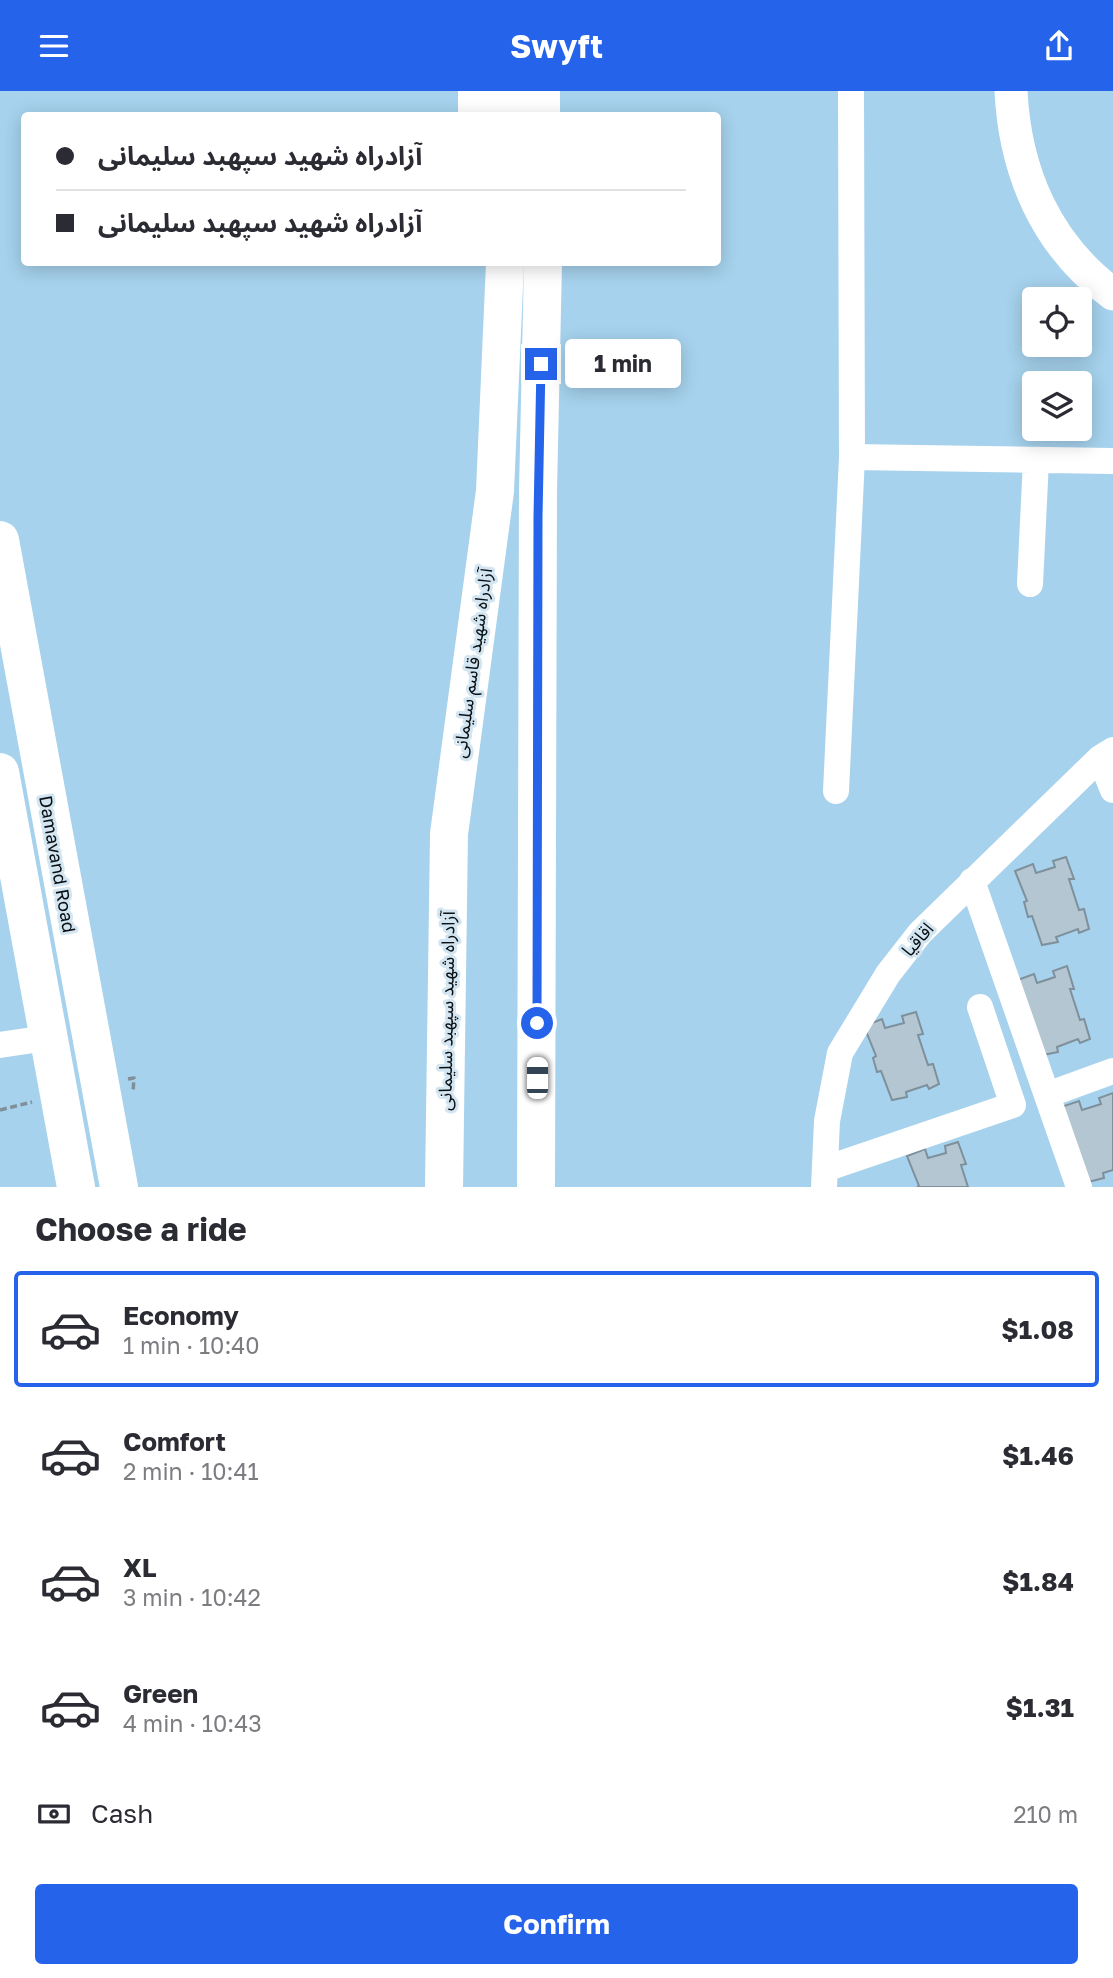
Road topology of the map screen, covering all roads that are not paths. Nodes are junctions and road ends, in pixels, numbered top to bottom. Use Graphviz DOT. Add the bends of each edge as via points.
graph roads {
  1 [pos="477,91"];
  2 [pos="509,91"];
  3 [pos="541,91"];
  4 [pos="851,91"];
  5 [pos="1011,91"];
  6 [pos="477,112"];
  7 [pos="509,112"];
  8 [pos="541,112"];
  9 [pos="481,266"];
  10 [pos="505,266"];
  11 [pos="543,266"];
  12 [pos="1113,294"];
  13 [pos="504,338"];
  14 [pos="852,457"];
  15 [pos="1035,460"];
  16 [pos="1113,461"];
  17 [pos="0,540"];
  18 [pos="1030,584"];
  19 [pos="1107,754"];
  20 [pos="0,772"];
  21 [pos="1113,790"];
  22 [pos="836,791"];
  23 [pos="5,831"];
  24 [pos="449,834"];
  25 [pos="972,881"];
  26 [pos="980,1007"];
  27 [pos="47,1038"];
  28 [pos="0,1045"];
  29 [pos="1113,1071"];
  30 [pos="1047,1095"];
  31 [pos="824,1178"];
  32 [pos="76,1187"];
  33 [pos="119,1187"];
  34 [pos="444,1187"];
  35 [pos="536,1187"];
  36 [pos="1079,1187"];
  1 -- 6 [label="highway"];
  2 -- 7 [label="highway"];
  3 -- 8 [label="highway"];
  4 -- 14 [label="street"];
  5 -- 12 [label="main road" via="1015,142 1039,205 1071,256"];
  9 -- 13 [label="highway"];
  10 -- 13 [label="highway"];
  11 -- 35 [label="highway"];
  13 -- 24 [label="highway, آزادراه شهید قاسم سلیمانی" via="495,491"];
  14 -- 15 [label="street"];
  14 -- 22 [label="street"];
  15 -- 16 [label="street"];
  15 -- 18 [label="street"];
  17 -- 33 [label="highway, Damavand Road"];
  19 -- 21 [label="street"];
  19 -- 25 [label="street, اقاقیا"];
  20 -- 23 [label="highway"];
  23 -- 27 [label="highway"];
  24 -- 34 [label="highway, آزادراه شهید سپهبد سلیمانی"];
  25 -- 30 [label="street"];
  25 -- 31 [label="street, اقاقیا" via="919,933 840,1053 827,1121"];
  26 -- 31 [label="street" via="1013,1105"];
  27 -- 28 [label="street"];
  27 -- 32 [label="highway"];
  29 -- 30 [label="street"];
  30 -- 36 [label="street"];
}
